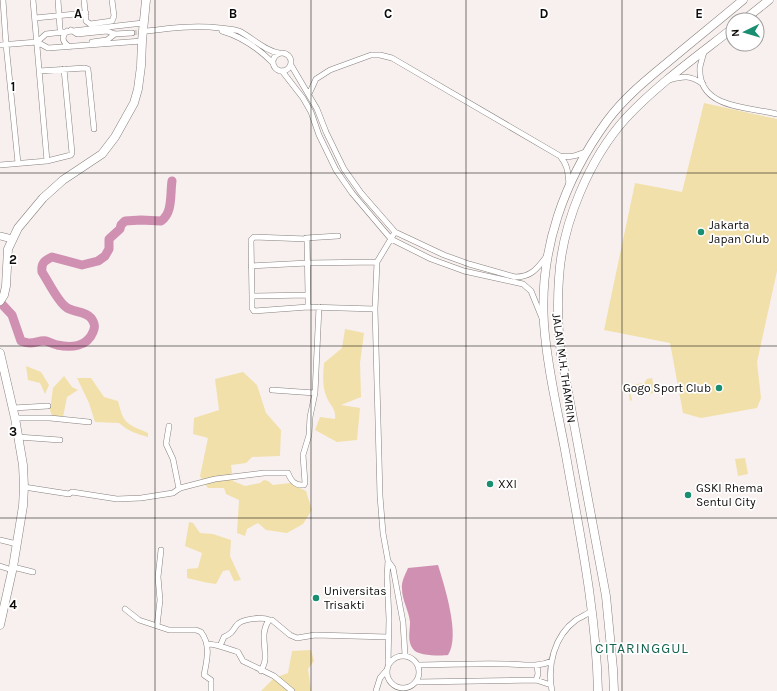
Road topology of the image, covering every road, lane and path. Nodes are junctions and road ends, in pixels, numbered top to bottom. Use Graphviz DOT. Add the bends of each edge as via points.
graph roads {
  1 [pos="3,0"];
  2 [pos="33,0"];
  3 [pos="58,0"];
  4 [pos="84,0"];
  5 [pos="112,0"];
  6 [pos="146,0"];
  7 [pos="743,0"];
  8 [pos="769,0"];
  9 [pos="754,12"];
  10 [pos="86,13"];
  11 [pos="59,16"];
  12 [pos="35,18"];
  13 [pos="144,23"];
  14 [pos="212,27"];
  15 [pos="60,29"];
  16 [pos="69,31"];
  17 [pos="147,31"];
  18 [pos="132,33"];
  19 [pos="115,34"];
  20 [pos="725,34"];
  21 [pos="142,41"];
  22 [pos="37,42"];
  23 [pos="3,44"];
  24 [pos="71,47"];
  25 [pos="704,51"];
  26 [pos="279,53"];
  27 [pos="273,63"];
  28 [pos="291,64"];
  29 [pos="64,69"];
  30 [pos="39,71"];
  31 [pos="282,71"];
  32 [pos="666,81"];
  33 [pos="704,84"];
  34 [pos="309,94"];
  35 [pos="777,114"];
  36 [pos="94,129"];
  37 [pos="596,138"];
  38 [pos="605,145"];
  39 [pos="588,151"];
  40 [pos="560,156"];
  41 [pos="47,161"];
  42 [pos="18,163"];
  43 [pos="0,165"];
  44 [pos="568,185"];
  45 [pos="395,232"];
  46 [pos="0,236"];
  47 [pos="338,236"];
  48 [pos="306,238"];
  49 [pos="12,239"];
  50 [pos="390,239"];
  51 [pos="435,251"];
  52 [pos="548,255"];
  53 [pos="431,259"];
  54 [pos="377,262"];
  55 [pos="308,263"];
  56 [pos="252,266"];
  57 [pos="545,277"];
  58 [pos="559,277"];
  59 [pos="558,291"];
  60 [pos="544,293"];
  61 [pos="308,295"];
  62 [pos="252,296"];
  63 [pos="2,298"];
  64 [pos="308,307"];
  65 [pos="319,307"];
  66 [pos="375,309"];
  67 [pos="544,323"];
  68 [pos="0,353"];
  69 [pos="272,390"];
  70 [pos="315,393"];
  71 [pos="48,406"];
  72 [pos="13,408"];
  73 [pos="15,418"];
  74 [pos="89,422"];
  75 [pos="169,426"];
  76 [pos="18,437"];
  77 [pos="60,440"];
  78 [pos="24,487"];
  79 [pos="179,489"];
  80 [pos="0,540"];
  81 [pos="17,544"];
  82 [pos="161,550"];
  83 [pos="388,561"];
  84 [pos="0,566"];
  85 [pos="13,569"];
  86 [pos="33,572"];
  87 [pos="125,609"];
  88 [pos="592,611"];
  89 [pos="270,620"];
  90 [pos="0,625"];
  91 [pos="157,626"];
  92 [pos="388,637"];
  93 [pos="207,644"];
  94 [pos="220,646"];
  95 [pos="405,655"];
  96 [pos="552,661"];
  97 [pos="388,664"];
  98 [pos="537,665"];
  99 [pos="418,666"];
  100 [pos="261,671"];
  101 [pos="386,671"];
  102 [pos="536,680"];
  103 [pos="416,682"];
  104 [pos="551,685"];
  105 [pos="211,691"];
  106 [pos="292,691"];
  107 [pos="376,691"];
  108 [pos="552,691"];
  109 [pos="598,691"];
  110 [pos="614,691"];
  1 -- 23 [label="street"];
  2 -- 12 [label="street"];
  3 -- 11 [label="street"];
  4 -- 10 [label="street"];
  5 -- 10 [label="street" via="112,21 90,24 86,21"];
  6 -- 13 [label="main road"];
  7 -- 37 [label="main road, JALAN M.H. THAMRIN" via="628,96"];
  8 -- 9 [label="main road"];
  10 -- 11 [label="street"];
  11 -- 12 [label="street"];
  11 -- 15 [label="street"];
  12 -- 22 [label="street"];
  13 -- 16 [label="street"];
  13 -- 21 [label="main road"];
  14 -- 17 [label="street" via="188,26"];
  14 -- 26 [label="street" via="237,31 252,38 265,49"];
  14 -- 27 [label="street" via="240,38"];
  16 -- 19 [label="street" via="77,34 107,31"];
  16 -- 22 [label="street" via="46,34"];
  16 -- 24 [label="street" via="63,39"];
  18 -- 19 [label="street"];
  19 -- 24 [label="street" via="107,40"];
  20 -- 25 [label="main road, JALAN M.H. THAMRIN"];
  21 -- 24 [label="street"];
  21 -- 49 [label="main road" via="142,66 137,93 115,137 102,154 63,180 43,198 26,217"];
  22 -- 23 [label="street"];
  22 -- 24 [label="street" via="48,48"];
  22 -- 30 [label="street"];
  23 -- 42 [label="street"];
  25 -- 32 [label="main road, JALAN M.H. THAMRIN"];
  25 -- 33 [label="street" via="700,67"];
  26 -- 27 [label="street" via="274,56"];
  26 -- 28 [label="street" via="289,56"];
  27 -- 31 [label="street" via="276,70"];
  28 -- 31 [label="street" via="288,69"];
  28 -- 34 [label="street"];
  29 -- 30 [label="street"];
  29 -- 36 [label="street" via="88,69"];
  29 -- 41 [label="street" via="72,153 68,157"];
  30 -- 41 [label="street"];
  31 -- 50 [label="street" via="311,112 336,170"];
  32 -- 33 [label="street" via="687,77 695,78"];
  32 -- 38 [label="main road, JALAN M.H. THAMRIN" via="627,118"];
  33 -- 35 [label="street" via="714,98 726,103"];
  34 -- 40 [label="street" via="316,79 330,70 371,55 385,55"];
  34 -- 45 [label="street" via="344,169"];
  37 -- 38 [label="main road"];
  37 -- 39 [label="main road, JALAN M.H. THAMRIN"];
  38 -- 58 [label="main road, JALAN M.H. THAMRIN" via="592,166 577,202 566,239"];
  39 -- 40 [label="street" via="574,156"];
  39 -- 44 [label="main road, JALAN M.H. THAMRIN"];
  40 -- 44 [label="street" via="568,170"];
  41 -- 42 [label="street"];
  42 -- 43 [label="street"];
  44 -- 52 [label="main road, JALAN M.H. THAMRIN" via="558,212"];
  45 -- 50 [label="street"];
  45 -- 51 [label="street"];
  46 -- 49 [label="street"];
  47 -- 48 [label="street"];
  48 -- 55 [label="street"];
  48 -- 56 [label="street" via="254,237 251,240"];
  49 -- 63 [label="main road" via="7,255 6,286"];
  50 -- 53 [label="street"];
  50 -- 54 [label="street"];
  51 -- 52 [label="street" via="469,264 523,277 536,270"];
  51 -- 53 [label="street"];
  52 -- 57 [label="main road, JALAN M.H. THAMRIN"];
  53 -- 67 [label="street" via="473,273 524,284 535,297"];
  54 -- 55 [label="street"];
  54 -- 66 [label="street"];
  55 -- 56 [label="street"];
  55 -- 61 [label="street"];
  56 -- 62 [label="street"];
  57 -- 58 [label="main road" via="554,280"];
  57 -- 60 [label="main road, JALAN M.H. THAMRIN"];
  58 -- 59 [label="main road, JALAN M.H. THAMRIN"];
  59 -- 60 [label="main road" via="549,287"];
  59 -- 110 [label="main road, JALAN M.H. THAMRIN" via="557,315 561,354 606,596"];
  60 -- 67 [label="main road, JALAN M.H. THAMRIN"];
  61 -- 62 [label="street"];
  61 -- 64 [label="street"];
  62 -- 64 [label="street" via="254,311"];
  64 -- 65 [label="street"];
  65 -- 66 [label="street"];
  65 -- 70 [label="street"];
  66 -- 83 [label="street" via="380,506"];
  67 -- 88 [label="main road, JALAN M.H. THAMRIN"];
  68 -- 72 [label="main road"];
  69 -- 70 [label="street"];
  70 -- 79 [label="street" via="303,455 306,483 304,485 294,483 288,473 276,472 215,480"];
  71 -- 72 [label="street"];
  72 -- 73 [label="main road"];
  73 -- 74 [label="street"];
  73 -- 76 [label="main road"];
  75 -- 79 [label="street" via="166,444 173,459"];
  76 -- 77 [label="street"];
  76 -- 78 [label="main road"];
  78 -- 79 [label="street" via="117,499 149,497 173,493"];
  78 -- 81 [label="main road"];
  80 -- 81 [label="street"];
  81 -- 85 [label="main road"];
  82 -- 91 [label="street"];
  83 -- 92 [label="street"];
  83 -- 95 [label="street" via="392,568 403,622"];
  84 -- 85 [label="street"];
  85 -- 86 [label="street"];
  85 -- 90 [label="main road"];
  87 -- 91 [label="street" via="139,620"];
  88 -- 96 [label="street" via="576,621 561,636"];
  88 -- 109 [label="main road, JALAN M.H. THAMRIN"];
  89 -- 92 [label="street" via="297,638 315,635"];
  89 -- 94 [label="street" via="260,617 238,624 234,631 224,636"];
  89 -- 100 [label="street" via="264,636 265,659"];
  91 -- 93 [label="street" via="169,630 196,630 201,632"];
  92 -- 97 [label="street"];
  93 -- 94 [label="street"];
  93 -- 105 [label="street" via="208,656 204,675 211,680"];
  94 -- 100 [label="street" via="238,652 243,661"];
  95 -- 97 [label="street" via="395,657"];
  95 -- 99 [label="street"];
  96 -- 98 [label="street"];
  96 -- 104 [label="street"];
  97 -- 101 [label="street"];
  98 -- 99 [label="street"];
  98 -- 102 [label="street"];
  99 -- 103 [label="street"];
  100 -- 106 [label="street" via="274,676"];
  101 -- 103 [label="street" via="389,681 397,687 407,687"];
  101 -- 107 [label="street" via="380,678"];
  102 -- 103 [label="street"];
  102 -- 104 [label="street"];
  104 -- 108 [label="street"];
}
